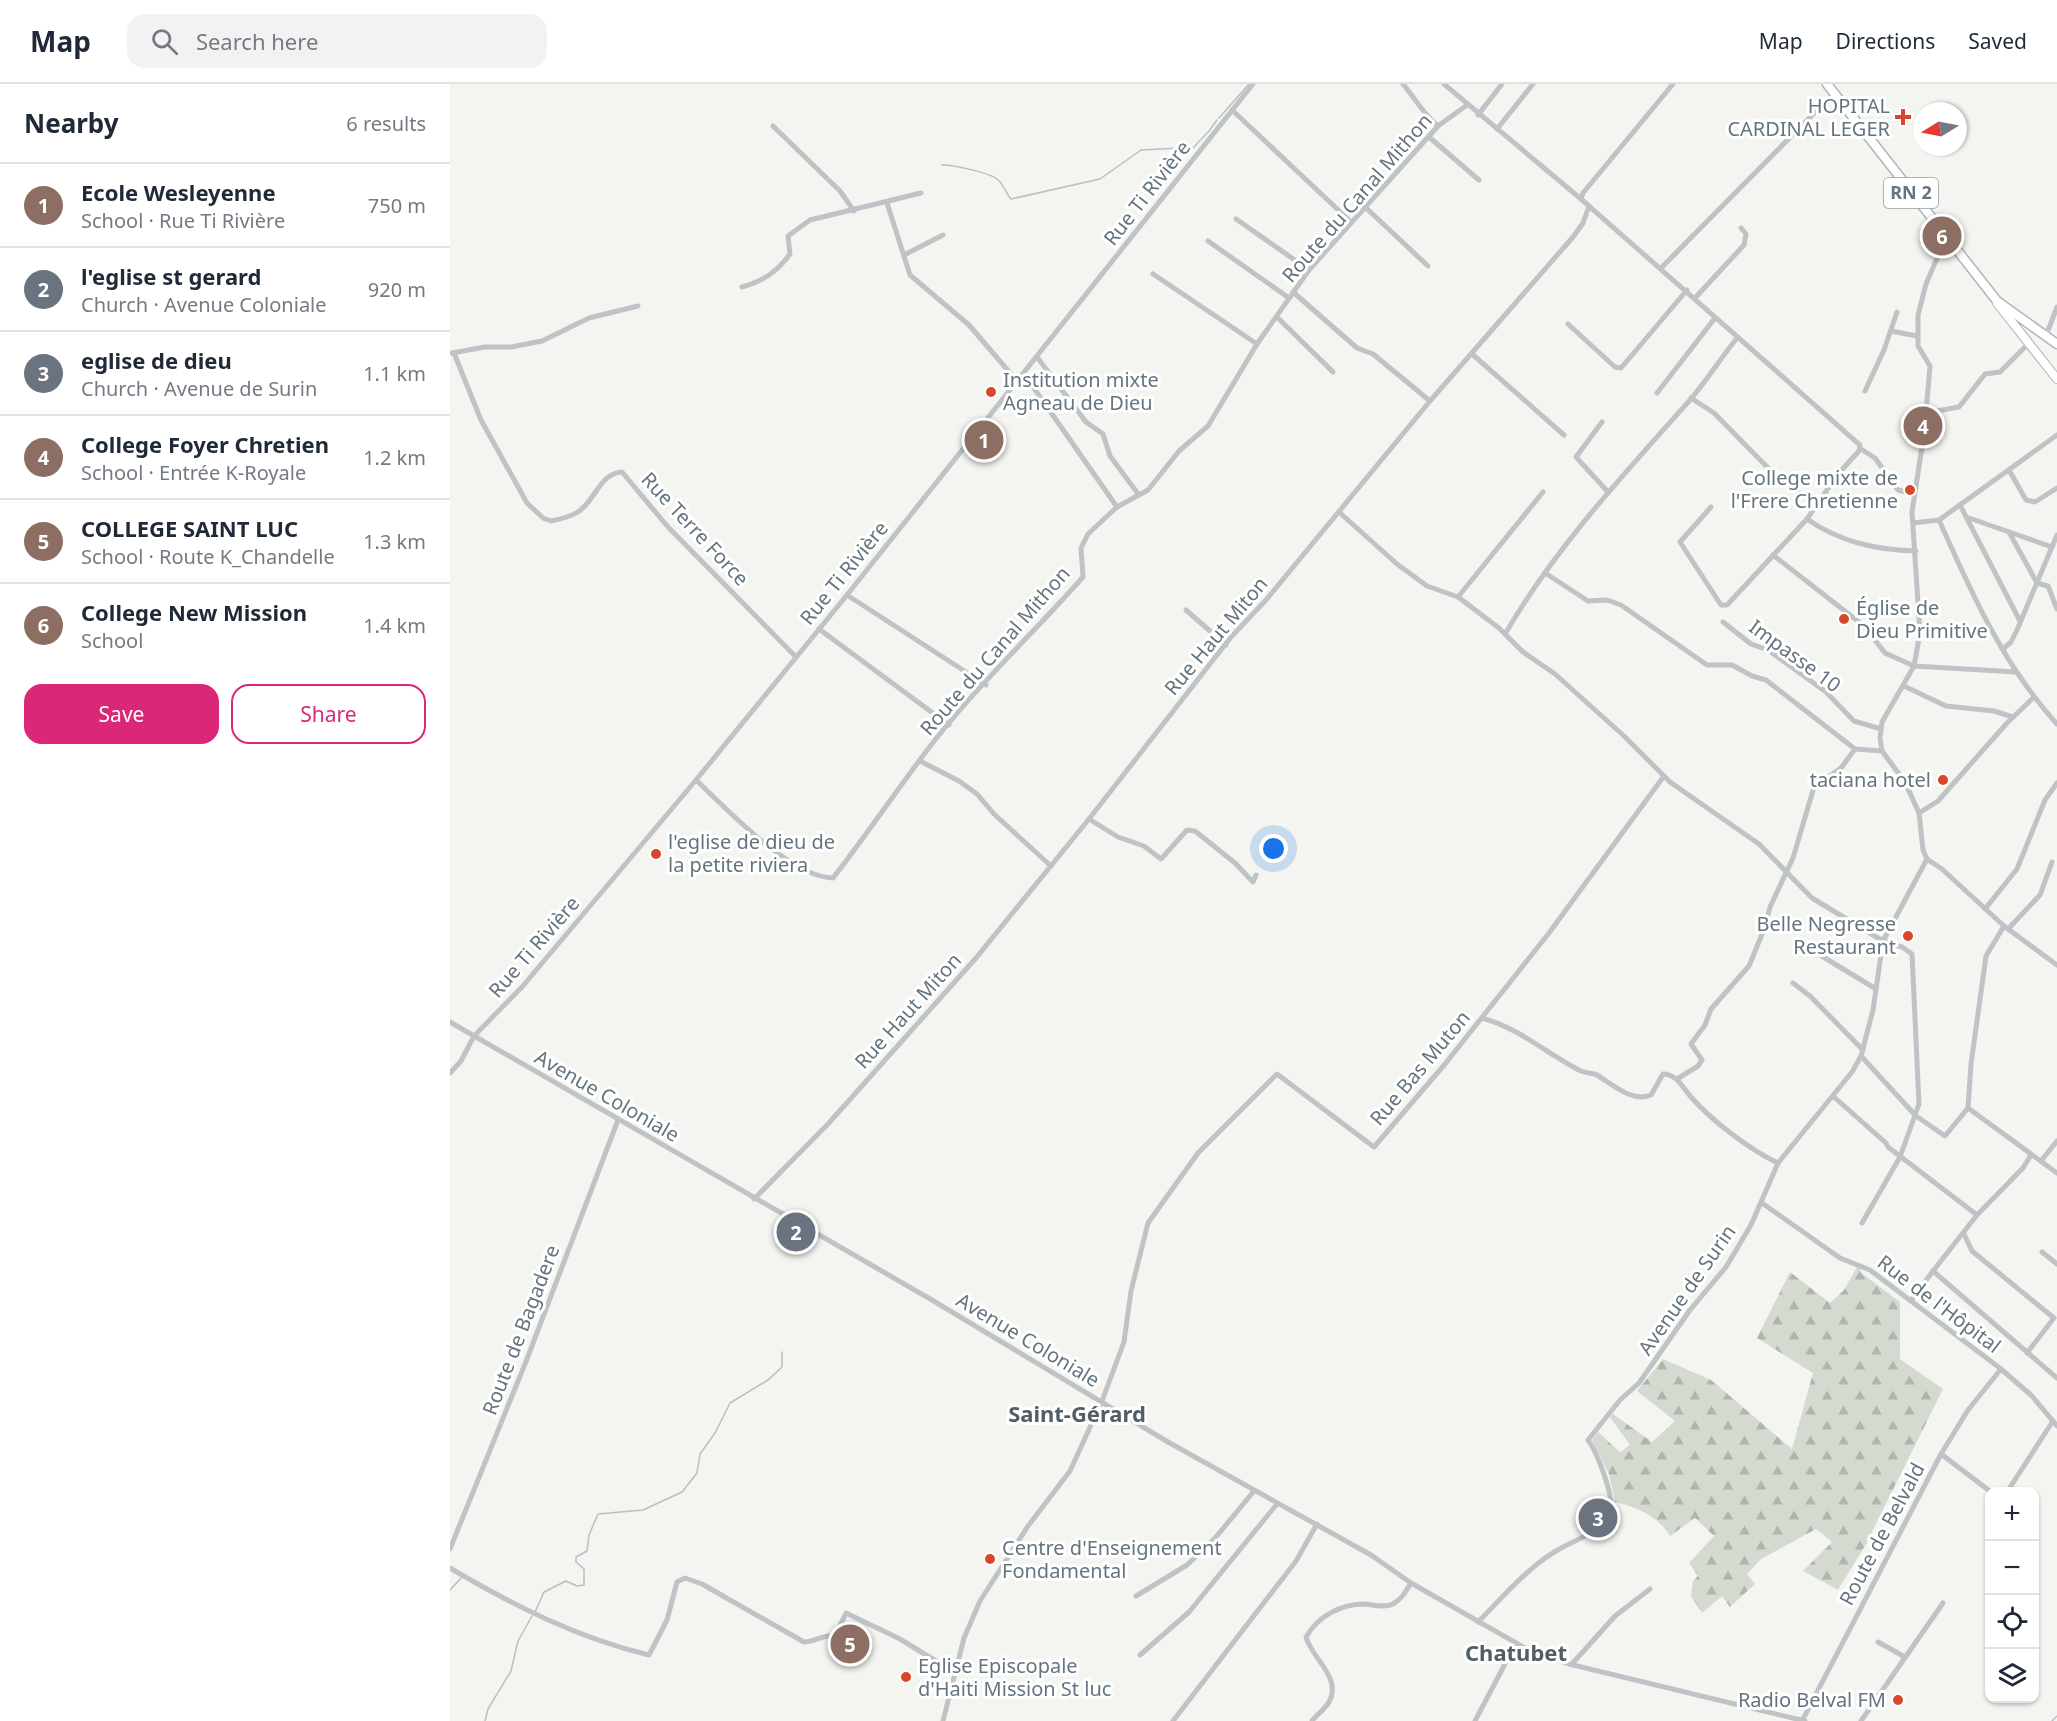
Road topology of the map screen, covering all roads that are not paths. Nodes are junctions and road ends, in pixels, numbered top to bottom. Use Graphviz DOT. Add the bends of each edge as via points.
graph roads {
  1 [pos="1253,84"];
  2 [pos="1402,84"];
  3 [pos="1444,84"];
  4 [pos="1502,84"];
  5 [pos="1533,84"];
  6 [pos="1673,84"];
  7 [pos="1827,84"];
  8 [pos="1834,93"];
  9 [pos="1467,105"];
  10 [pos="1232,110"];
  11 [pos="1478,115"];
  12 [pos="773,126"];
  13 [pos="1438,126"];
  14 [pos="1497,129"];
  15 [pos="1429,136"];
  16 [pos="1479,180"];
  17 [pos="921,193"];
  18 [pos="1581,200"];
  19 [pos="887,203"];
  20 [pos="1589,206"];
  21 [pos="1365,207"];
  22 [pos="854,211"];
  23 [pos="1236,219"];
  24 [pos="1351,222"];
  25 [pos="1741,228"];
  26 [pos="943,235"];
  27 [pos="1208,241"];
  28 [pos="1948,242"];
  29 [pos="904,255"];
  30 [pos="1428,266"];
  31 [pos="1661,268"];
  32 [pos="1309,270"];
  33 [pos="1153,274"];
  34 [pos="742,287"];
  35 [pos="1687,290"];
  36 [pos="1291,295"];
  37 [pos="1695,298"];
  38 [pos="1996,302"];
  39 [pos="638,306"];
  40 [pos="2057,307"];
  41 [pos="1897,312"];
  42 [pos="1276,317"];
  43 [pos="1715,318"];
  44 [pos="1568,324"];
  45 [pos="1891,331"];
  46 [pos="1917,336"];
  47 [pos="1737,338"];
  48 [pos="2046,338"];
  49 [pos="1257,344"];
  50 [pos="2028,344"];
  51 [pos="2057,345"];
  52 [pos="452,353"];
  53 [pos="1472,354"];
  54 [pos="1037,357"];
  55 [pos="1334,372"];
  56 [pos="1024,375"];
  57 [pos="2057,379"];
  58 [pos="1017,381"];
  59 [pos="1865,391"];
  60 [pos="1657,393"];
  61 [pos="1691,398"];
  62 [pos="1430,401"];
  63 [pos="1926,413"];
  64 [pos="1602,422"];
  65 [pos="1564,435"];
  66 [pos="2057,435"];
  67 [pos="1861,448"];
  68 [pos="2009,470"];
  69 [pos="2057,489"];
  70 [pos="1543,492"];
  71 [pos="1608,492"];
  72 [pos="1913,494"];
  73 [pos="1139,495"];
  74 [pos="1816,504"];
  75 [pos="1960,505"];
  76 [pos="1117,507"];
  77 [pos="1711,507"];
  78 [pos="1339,512"];
  79 [pos="1966,517"];
  80 [pos="1807,519"];
  81 [pos="1939,520"];
  82 [pos="1913,523"];
  83 [pos="2009,532"];
  84 [pos="2057,535"];
  85 [pos="2052,547"];
  86 [pos="1916,551"];
  87 [pos="1773,555"];
  88 [pos="1545,573"];
  89 [pos="2037,583"];
  90 [pos="847,595"];
  91 [pos="1458,597"];
  92 [pos="2057,609"];
  93 [pos="1186,610"];
  94 [pos="2020,621"];
  95 [pos="1723,622"];
  96 [pos="819,629"];
  97 [pos="1505,634"];
  98 [pos="1226,645"];
  99 [pos="2003,649"];
  100 [pos="796,657"];
  101 [pos="1914,666"];
  102 [pos="2016,672"];
  103 [pos="986,685"];
  104 [pos="1904,686"];
  105 [pos="2033,698"];
  106 [pos="2013,717"];
  107 [pos="2057,724"];
  108 [pos="949,725"];
  109 [pos="1881,729"];
  110 [pos="1855,749"];
  111 [pos="1882,751"];
  112 [pos="920,760"];
  113 [pos="1664,776"];
  114 [pos="696,780"];
  115 [pos="2057,783"];
  116 [pos="1919,813"];
  117 [pos="1089,819"];
  118 [pos="1927,859"];
  119 [pos="2052,862"];
  120 [pos="1051,866"];
  121 [pos="1785,872"];
  122 [pos="1256,875"];
  123 [pos="1985,909"];
  124 [pos="2006,928"];
  125 [pos="1797,941"];
  126 [pos="1883,941"];
  127 [pos="2057,965"];
  128 [pos="1793,983"];
  129 [pos="1876,988"];
  130 [pos="1482,1018"];
  131 [pos="450,1022"];
  132 [pos="474,1036"];
  133 [pos="1862,1053"];
  134 [pos="450,1074"];
  135 [pos="1677,1079"];
  136 [pos="1834,1097"];
  137 [pos="1968,1108"];
  138 [pos="1916,1116"];
  139 [pos="618,1120"];
  140 [pos="2057,1141"];
  141 [pos="2031,1155"];
  142 [pos="1900,1157"];
  143 [pos="2041,1161"];
  144 [pos="1778,1163"];
  145 [pos="2057,1173"];
  146 [pos="754,1199"];
  147 [pos="1762,1203"];
  148 [pos="1977,1215"];
  149 [pos="1862,1222"];
  150 [pos="1964,1234"];
  151 [pos="2042,1252"];
  152 [pos="2057,1264"];
  153 [pos="1933,1271"];
  154 [pos="1911,1301"];
  155 [pos="2027,1353"];
  156 [pos="2001,1369"];
  157 [pos="2057,1378"];
  158 [pos="1102,1401"];
  159 [pos="2055,1424"];
  160 [pos="1941,1454"];
  161 [pos="1986,1487"];
  162 [pos="2010,1487"];
  163 [pos="1254,1491"];
  164 [pos="1277,1504"];
  165 [pos="1317,1524"];
  166 [pos="450,1549"];
  167 [pos="450,1568"];
  168 [pos="1412,1583"];
  169 [pos="1650,1589"];
  170 [pos="1136,1596"];
  171 [pos="1943,1602"];
  172 [pos="1478,1622"];
  173 [pos="1878,1642"];
  174 [pos="1516,1643"];
  175 [pos="1140,1655"];
  176 [pos="1905,1657"];
  177 [pos="1572,1665"];
  178 [pos="954,1672"];
  179 [pos="942,1721"];
  180 [pos="1173,1721"];
  181 [pos="1312,1721"];
  182 [pos="1475,1721"];
  183 [pos="1803,1721"];
  184 [pos="1861,1721"];
  1 -- 10 [label="street, Rue Ti Rivière"];
  2 -- 13 [label="street"];
  3 -- 9 [label="street"];
  4 -- 11 [label="street"];
  5 -- 14 [label="street"];
  6 -- 18 [label="street"];
  7 -- 8 [label="main road, RN 2"];
  8 -- 28 [label="main road, RN 2"];
  8 -- 31 [label="street"];
  9 -- 11 [label="street"];
  9 -- 13 [label="street, Route du Canal Mithon"];
  10 -- 24 [label="street"];
  10 -- 54 [label="street, Rue Ti Rivière"];
  11 -- 14 [label="street"];
  12 -- 22 [label="street" via="840,191"];
  13 -- 15 [label="street, Route du Canal Mithon"];
  14 -- 18 [label="street"];
  15 -- 16 [label="street"];
  15 -- 21 [label="street, Route du Canal Mithon"];
  17 -- 19 [label="street"];
  18 -- 20 [label="street"];
  19 -- 22 [label="street"];
  19 -- 29 [label="street"];
  20 -- 31 [label="street"];
  20 -- 53 [label="street, Rue Haut Miton" via="1573,237"];
  21 -- 24 [label="street, Route du Canal Mithon"];
  21 -- 30 [label="street"];
  22 -- 34 [label="street" via="810,220 788,236 790,254 765,281"];
  23 -- 32 [label="street"];
  24 -- 32 [label="street, Route du Canal Mithon"];
  25 -- 37 [label="street" via="1746,234 1744,244"];
  26 -- 29 [label="street"];
  27 -- 36 [label="street"];
  28 -- 38 [label="main road, RN 2"];
  28 -- 46 [label="street" via="1926,284"];
  29 -- 58 [label="street" via="913,279 969,325"];
  31 -- 35 [label="street"];
  32 -- 36 [label="street, Route du Canal Mithon"];
  33 -- 49 [label="street"];
  35 -- 37 [label="street"];
  35 -- 44 [label="street" via="1621,368 1615,367"];
  36 -- 42 [label="street, Route du Canal Mithon"];
  36 -- 62 [label="street"];
  37 -- 43 [label="street"];
  38 -- 48 [label="main road, RN 2"];
  38 -- 50 [label="main road"];
  39 -- 52 [label="street" via="589,318 542,341"];
  40 -- 48 [label="street"];
  41 -- 45 [label="street"];
  42 -- 49 [label="street, Route du Canal Mithon"];
  42 -- 55 [label="street"];
  43 -- 47 [label="street"];
  43 -- 60 [label="street"];
  45 -- 46 [label="street"];
  45 -- 59 [label="street"];
  46 -- 63 [label="street" via="1930,366"];
  47 -- 61 [label="street"];
  47 -- 67 [label="street"];
  48 -- 51 [label="main road, RN 2"];
  49 -- 73 [label="street, Route du Canal Mithon" via="1208,426"];
  50 -- 57 [label="main road"];
  50 -- 63 [label="street" via="2000,372 1985,374 1959,407"];
  52 -- 100 [label="street, Rue Terre Force" via="481,420 535,511 551,520 567,517 585,506 608,477 622,472 668,527"];
  53 -- 62 [label="street, Rue Haut Miton"];
  53 -- 65 [label="street"];
  54 -- 56 [label="street, Rue Ti Rivière"];
  54 -- 73 [label="street" via="1086,422 1103,434 1110,456"];
  56 -- 58 [label="street, Rue Ti Rivière"];
  56 -- 76 [label="street"];
  58 -- 90 [label="street, Rue Ti Rivière"];
  61 -- 71 [label="street"];
  61 -- 74 [label="street" via="1714,413 1780,480"];
  62 -- 78 [label="street, Rue Haut Miton"];
  63 -- 72 [label="street"];
  64 -- 71 [label="street" via="1576,457"];
  66 -- 68 [label="street"];
  67 -- 72 [label="street" via="1875,458 1898,490"];
  67 -- 74 [label="street"];
  68 -- 69 [label="street" via="2026,500 2035,502"];
  68 -- 75 [label="street"];
  70 -- 91 [label="street"];
  71 -- 88 [label="street"];
  72 -- 82 [label="street"];
  73 -- 76 [label="street, Route du Canal Mithon"];
  74 -- 80 [label="street"];
  75 -- 79 [label="street"];
  75 -- 81 [label="street"];
  76 -- 103 [label="street, Route du Canal Mithon" via="1085,538 1081,548 1083,577 1020,642"];
  77 -- 87 [label="street" via="1680,542 1720,605 1727,604"];
  78 -- 91 [label="street" via="1427,586"];
  78 -- 98 [label="street, Rue Haut Miton"];
  79 -- 83 [label="street"];
  79 -- 94 [label="street"];
  80 -- 86 [label="street" via="1838,539"];
  80 -- 87 [label="street"];
  81 -- 82 [label="street"];
  81 -- 99 [label="street"];
  82 -- 86 [label="street"];
  83 -- 85 [label="street"];
  83 -- 89 [label="street"];
  84 -- 85 [label="street"];
  85 -- 89 [label="street"];
  86 -- 101 [label="street" via="1920,624"];
  87 -- 101 [label="street" via="1864,626 1885,653"];
  88 -- 97 [label="street"];
  88 -- 110 [label="street" via="1588,602 1607,600 1621,605 1707,665 1732,665 1767,680"];
  89 -- 92 [label="street" via="2048,586"];
  89 -- 94 [label="street"];
  90 -- 96 [label="street, Rue Ti Rivière"];
  90 -- 103 [label="street"];
  91 -- 97 [label="street"];
  93 -- 98 [label="street"];
  94 -- 99 [label="street" via="2011,642"];
  95 -- 109 [label="street, Impasse 10" via="1826,692 1854,721"];
  96 -- 100 [label="street, Rue Ti Rivière"];
  96 -- 108 [label="street"];
  97 -- 113 [label="street" via="1555,674"];
  98 -- 117 [label="street, Rue Haut Miton"];
  99 -- 102 [label="street"];
  100 -- 114 [label="street, Rue Ti Rivière"];
  101 -- 102 [label="street"];
  101 -- 104 [label="street"];
  102 -- 105 [label="street"];
  103 -- 108 [label="street, Route du Canal Mithon"];
  104 -- 106 [label="street" via="1946,706"];
  104 -- 109 [label="street" via="1892,701"];
  105 -- 106 [label="street"];
  105 -- 107 [label="street"];
  106 -- 116 [label="street" via="1938,801"];
  108 -- 112 [label="street, Route du Canal Mithon"];
  109 -- 111 [label="street"];
  110 -- 111 [label="street"];
  110 -- 121 [label="street" via="1841,768 1814,787 1793,858"];
  111 -- 116 [label="street" via="1905,782"];
  112 -- 114 [label="street, Route du Canal Mithon" via="831,879 799,867 764,842"];
  112 -- 120 [label="street" via="977,794"];
  113 -- 121 [label="street" via="1759,844"];
  113 -- 130 [label="street, Rue Bas Muton"];
  114 -- 132 [label="street, Rue Ti Rivière" via="522,987"];
  115 -- 123 [label="street" via="2045,800 2017,869"];
  116 -- 118 [label="street"];
  117 -- 120 [label="street, Rue Haut Miton"];
  117 -- 122 [label="street" via="1118,837 1144,846 1161,859 1186,830 1195,831 1252,882"];
  118 -- 123 [label="street"];
  118 -- 126 [label="street, Avenue de Surin"];
  119 -- 124 [label="street" via="2040,895"];
  120 -- 146 [label="street, Rue Haut Miton" via="944,995 828,1124"];
  121 -- 126 [label="street" via="1812,898"];
  121 -- 135 [label="street" via="1749,966 1711,1009 1691,1044 1701,1060 1698,1066"];
  123 -- 124 [label="street"];
  124 -- 127 [label="street"];
  124 -- 137 [label="street" via="1984,965"];
  125 -- 129 [label="street"];
  126 -- 129 [label="street, Avenue de Surin"];
  126 -- 138 [label="street" via="1912,954 1919,1104"];
  128 -- 133 [label="street"];
  129 -- 133 [label="street, Avenue de Surin"];
  130 -- 135 [label="street" via="1501,1023 1579,1070 1594,1073 1636,1097 1651,1095 1663,1074"];
  130 -- 158 [label="street, Rue Bas Muton" via="1374,1147 1276,1074 1217,1130 1148,1223 1131,1291 1124,1342"];
  131 -- 132 [label="street, Avenue Coloniale"];
  132 -- 134 [label="street, Rue Ti Rivière"];
  132 -- 139 [label="street, Avenue Coloniale"];
  133 -- 136 [label="street, Avenue de Surin"];
  133 -- 138 [label="street"];
  135 -- 144 [label="street" via="1701,1107"];
  136 -- 142 [label="street"];
  136 -- 144 [label="street, Avenue de Surin"];
  137 -- 138 [label="street" via="1945,1136"];
  137 -- 141 [label="street"];
  138 -- 142 [label="street"];
  139 -- 146 [label="street, Avenue Coloniale"];
  139 -- 166 [label="street, Route de Bagadere"];
  140 -- 143 [label="street"];
  141 -- 143 [label="street"];
  141 -- 148 [label="street" via="2024,1168"];
  142 -- 148 [label="street"];
  142 -- 149 [label="street"];
  143 -- 145 [label="street"];
  144 -- 147 [label="street, Avenue de Surin"];
  146 -- 158 [label="street, Avenue Coloniale"];
  147 -- 154 [label="street, Rue de l'Hôpital" via="1840,1258 1870,1270"];
  147 -- 172 [label="street, Avenue de Surin" via="1726,1267 1639,1383 1588,1440 1610,1489 1610,1515 1519,1579"];
  148 -- 150 [label="street"];
  150 -- 153 [label="street"];
  150 -- 155 [label="street" via="1972,1251 2054,1318"];
  151 -- 152 [label="street"];
  153 -- 154 [label="street"];
  153 -- 155 [label="street"];
  154 -- 156 [label="street, Rue de l'Hôpital"];
  155 -- 157 [label="street"];
  156 -- 159 [label="street, Rue de l'Hôpital" via="2032,1396"];
  156 -- 160 [label="street, Route de Belvald" via="1968,1410"];
  158 -- 163 [label="street, Avenue Coloniale"];
  158 -- 178 [label="street, Rue Bas Muton" via="1070,1471 1021,1535 980,1600"];
  159 -- 162 [label="street"];
  160 -- 161 [label="street"];
  160 -- 183 [label="street, Route de Belvald"];
  163 -- 164 [label="street, Avenue Coloniale"];
  163 -- 170 [label="street" via="1187,1565"];
  164 -- 165 [label="street, Avenue Coloniale"];
  164 -- 175 [label="street" via="1189,1612"];
  165 -- 168 [label="street, Avenue Coloniale"];
  165 -- 180 [label="street" via="1296,1561"];
  167 -- 178 [label="street" via="532,1614 612,1646 649,1655 667,1620 677,1582 691,1579 804,1642 835,1636 846,1613 900,1639"];
  168 -- 172 [label="street, Avenue Coloniale"];
  168 -- 181 [label="street" via="1401,1599 1391,1605 1345,1607 1312,1625 1306,1637 1309,1648 1329,1676 1332,1693 1330,1701"];
  169 -- 177 [label="street" via="1615,1616"];
  171 -- 176 [label="street"];
  172 -- 174 [label="street, Avenue Coloniale"];
  173 -- 176 [label="street"];
  174 -- 177 [label="street, Avenue Coloniale"];
  174 -- 182 [label="street"];
  176 -- 184 [label="street"];
  177 -- 183 [label="street, Avenue Coloniale"];
  178 -- 179 [label="street, Rue Bas Muton"];
}
